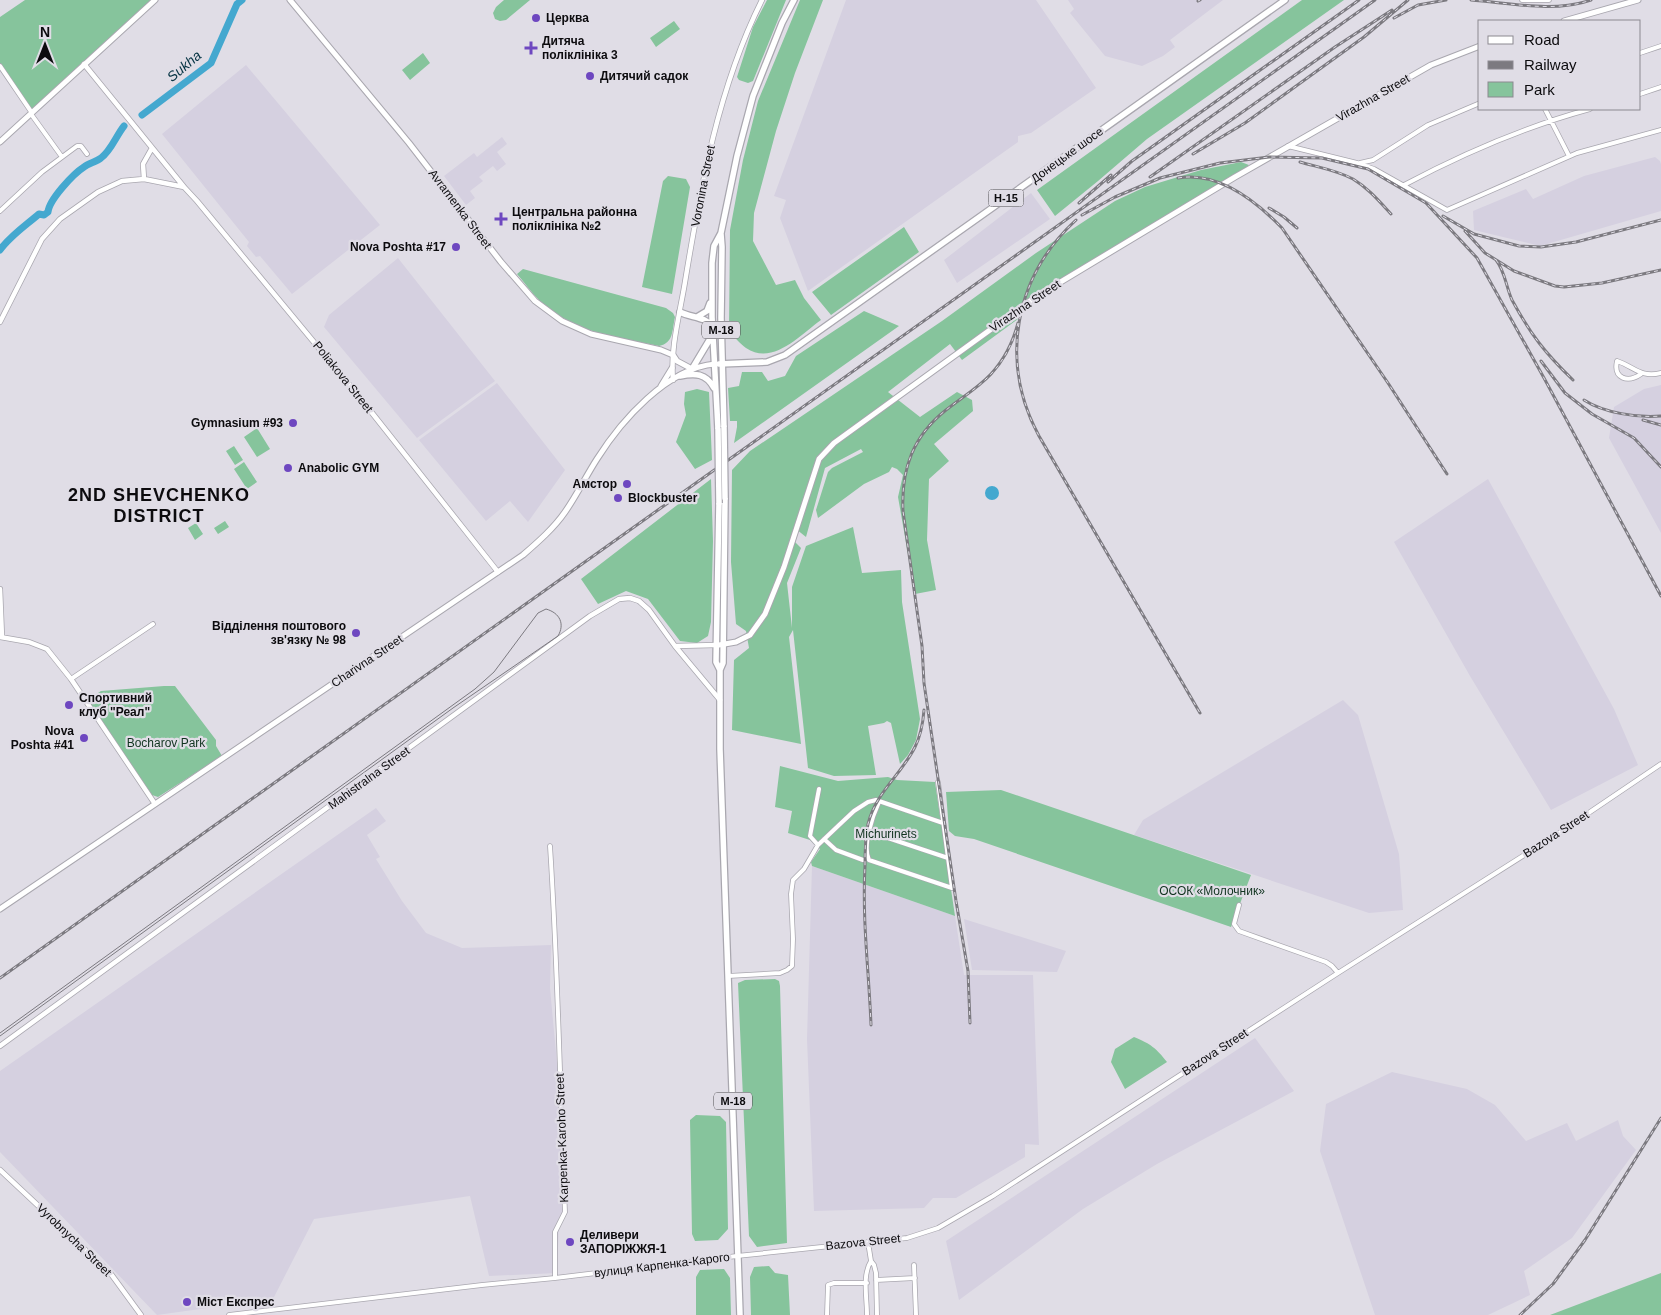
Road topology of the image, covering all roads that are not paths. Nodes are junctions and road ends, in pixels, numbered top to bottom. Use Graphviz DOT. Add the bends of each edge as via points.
graph roads {
  1 [pos="155,0"];
  2 [pos="290,0"];
  3 [pos="762,0"];
  4 [pos="794,0"];
  5 [pos="1285,0"];
  6 [pos="1522,0"];
  7 [pos="1549,0"];
  8 [pos="1638,0"];
  9 [pos="1568,20"];
  10 [pos="1661,46"];
  11 [pos="1478,47"];
  12 [pos="1641,53"];
  13 [pos="84,64"];
  14 [pos="0,66"];
  15 [pos="4,71"];
  16 [pos="0,74"];
  17 [pos="1661,87"];
  18 [pos="1641,94"];
  19 [pos="1478,104"];
  20 [pos="1546,110"];
  21 [pos="1586,110"];
  22 [pos="31,113"];
  23 [pos="1550,119"];
  24 [pos="1661,130"];
  25 [pos="0,142"];
  26 [pos="1288,146"];
  27 [pos="152,148"];
  28 [pos="87,154"];
  29 [pos="1569,156"];
  30 [pos="62,157"];
  31 [pos="1373,160"];
  32 [pos="1357,163"];
  33 [pos="1374,169"];
  34 [pos="144,179"];
  35 [pos="1404,185"];
  36 [pos="184,187"];
  37 [pos="0,211"];
  38 [pos="721,233"];
  39 [pos="712,296"];
  40 [pos="680,312"];
  41 [pos="695,317"];
  42 [pos="0,322"];
  43 [pos="713,330"];
  44 [pos="672,355"];
  45 [pos="715,364"];
  46 [pos="722,364"];
  47 [pos="672,368"];
  48 [pos="692,369"];
  49 [pos="1661,373"];
  50 [pos="1641,374"];
  51 [pos="680,376"];
  52 [pos="673,380"];
  53 [pos="716,390"];
  54 [pos="655,392"];
  55 [pos="721,428"];
  56 [pos="498,572"];
  57 [pos="0,588"];
  58 [pos="153,624"];
  59 [pos="1,637"];
  60 [pos="716,645"];
  61 [pos="724,645"];
  62 [pos="675,646"];
  63 [pos="720,670"];
  64 [pos="71,679"];
  65 [pos="720,700"];
  66 [pos="1661,764"];
  67 [pos="938,782"];
  68 [pos="819,788"];
  69 [pos="879,802"];
  70 [pos="155,804"];
  71 [pos="943,822"];
  72 [pos="870,832"];
  73 [pos="824,839"];
  74 [pos="818,845"];
  75 [pos="550,846"];
  76 [pos="948,858"];
  77 [pos="863,860"];
  78 [pos="1239,905"];
  79 [pos="0,909"];
  80 [pos="1338,974"];
  81 [pos="728,976"];
  82 [pos="0,1046"];
  83 [pos="0,1170"];
  84 [pos="868,1242"];
  85 [pos="738,1256"];
  86 [pos="871,1260"];
  87 [pos="914,1266"];
  88 [pos="555,1278"];
  89 [pos="915,1278"];
  90 [pos="876,1280"];
  91 [pos="867,1283"];
  92 [pos="141,1315"];
  93 [pos="229,1315"];
  94 [pos="740,1315"];
  95 [pos="828,1315"];
  96 [pos="867,1315"];
  97 [pos="877,1315"];
  98 [pos="916,1315"];
  1 -- 13 [label="main road"];
  2 -- 44 [label="main road, Avramenka Street" via="535,301 562,321 591,334"];
  3 -- 40 [label="street, Voronina Street" via="738,56 710,146"];
  4 -- 38 [label="main road, М-18" via="753,96"];
  5 -- 46 [label="main road, Донецьке шосе / Н-15" via="785,356 767,362"];
  6 -- 7 [label="street"];
  8 -- 9 [label="main road"];
  10 -- 12 [label="street"];
  11 -- 26 [label="main road, Virazhna Street" via="1431,65"];
  13 -- 22 [label="main road"];
  13 -- 27 [label="street, Poliakova Street"];
  14 -- 15 [label="street"];
  15 -- 16 [label="street"];
  15 -- 22 [label="street"];
  17 -- 18 [label="street"];
  19 -- 31 [label="street" via="1428,125"];
  20 -- 23 [label="street"];
  21 -- 23 [label="street"];
  22 -- 25 [label="main road"];
  22 -- 30 [label="street"];
  23 -- 29 [label="street"];
  23 -- 35 [label="street" via="1454,159"];
  24 -- 29 [label="street"];
  26 -- 32 [label="street"];
  26 -- 61 [label="main road, Virazhna Street" via="1034,298 834,443 819,460 784,567 764,614 750,635"];
  27 -- 34 [label="street" via="142,164"];
  27 -- 36 [label="street, Poliakova Street"];
  28 -- 30 [label="street" via="79,146"];
  29 -- 35 [label="street" via="1448,210"];
  30 -- 37 [label="street"];
  31 -- 32 [label="street"];
  31 -- 33 [label="street"];
  32 -- 33 [label="street"];
  33 -- 35 [label="street"];
  34 -- 36 [label="street"];
  34 -- 42 [label="street" via="122,181 98,192 60,219 42,239"];
  36 -- 56 [label="street, Poliakova Street" via="361,399"];
  38 -- 39 [label="main road, М-18" via="714,246"];
  38 -- 46 [label="main road, М-18"];
  39 -- 41 [label="main road" via="707,311"];
  39 -- 43 [label="main road, М-18"];
  40 -- 41 [label="main road"];
  40 -- 44 [label="street, Voronina Street"];
  41 -- 43 [label="main road" via="708,321"];
  43 -- 45 [label="main road, М-18"];
  43 -- 48 [label="main road"];
  44 -- 47 [label="street, Voronina Street"];
  44 -- 48 [label="main road, Avramenka Street"];
  45 -- 46 [label="main road, Донецьке шосе / Н-15"];
  45 -- 48 [label="main road, Charivna Street"];
  45 -- 53 [label="main road, М-18"];
  46 -- 55 [label="main road, М-18"];
  47 -- 52 [label="street, Voronina Street"];
  47 -- 54 [label="main road"];
  48 -- 51 [label="main road, Charivna Street"];
  49 -- 50 [label="street"];
  50 -- 50 [label="street" via="1626,365 1617,361 1619,376 1627,379"];
  51 -- 52 [label="main road, Charivna Street"];
  51 -- 53 [label="main road" via="698,374 706,377"];
  52 -- 54 [label="main road, Charivna Street"];
  53 -- 55 [label="main road, М-18"];
  54 -- 56 [label="main road, Charivna Street" via="624,422 605,447 565,512 540,540"];
  55 -- 60 [label="main road, М-18, bridge"];
  55 -- 61 [label="main road, М-18, bridge" via="725,498"];
  56 -- 70 [label="main road, Charivna Street"];
  57 -- 59 [label="street"];
  58 -- 64 [label="street"];
  59 -- 64 [label="street" via="47,649"];
  60 -- 61 [label="main road, Virazhna Street"];
  60 -- 62 [label="street, Virazhna Street"];
  60 -- 63 [label="main road, М-18" via="716,662"];
  61 -- 63 [label="main road, М-18"];
  62 -- 65 [label="street, Mahistralna Street"];
  62 -- 82 [label="street, Mahistralna Street" via="650,610 639,601 619,599 607,605"];
  63 -- 65 [label="main road, М-18"];
  64 -- 70 [label="street"];
  65 -- 81 [label="main road, М-18" via="721,822"];
  66 -- 80 [label="street, Bazova Street"];
  67 -- 71 [label="street"];
  68 -- 74 [label="street" via="810,836"];
  69 -- 71 [label="street"];
  69 -- 73 [label="street" via="868,802"];
  69 -- 76 [label="street" via="870,824 869,860 952,888"];
  70 -- 79 [label="main road, Charivna Street"];
  71 -- 76 [label="street"];
  72 -- 76 [label="street"];
  73 -- 74 [label="street"];
  73 -- 77 [label="street" via="836,850"];
  74 -- 81 [label="street" via="804,869 793,880 792,966 780,973"];
  75 -- 88 [label="street, Karpenka-Karoho Street" via="556,935 564,1212 555,1232"];
  78 -- 80 [label="street" via="1234,924 1238,931 1326,962"];
  80 -- 84 [label="street, Bazova Street" via="938,1228 907,1238"];
  81 -- 85 [label="main road, М-18"];
  83 -- 92 [label="street, Vyrobnycha Street" via="111,1274"];
  84 -- 85 [label="street, Bazova Street"];
  84 -- 86 [label="street"];
  85 -- 88 [label="street, вулиця Карпенка-Карого"];
  85 -- 94 [label="main road, М-18"];
  86 -- 90 [label="street"];
  86 -- 91 [label="street"];
  87 -- 89 [label="street"];
  88 -- 93 [label="street"];
  89 -- 90 [label="street"];
  89 -- 98 [label="street"];
  90 -- 97 [label="street"];
  91 -- 95 [label="street" via="834,1283 828,1286"];
  91 -- 96 [label="street"];
}
